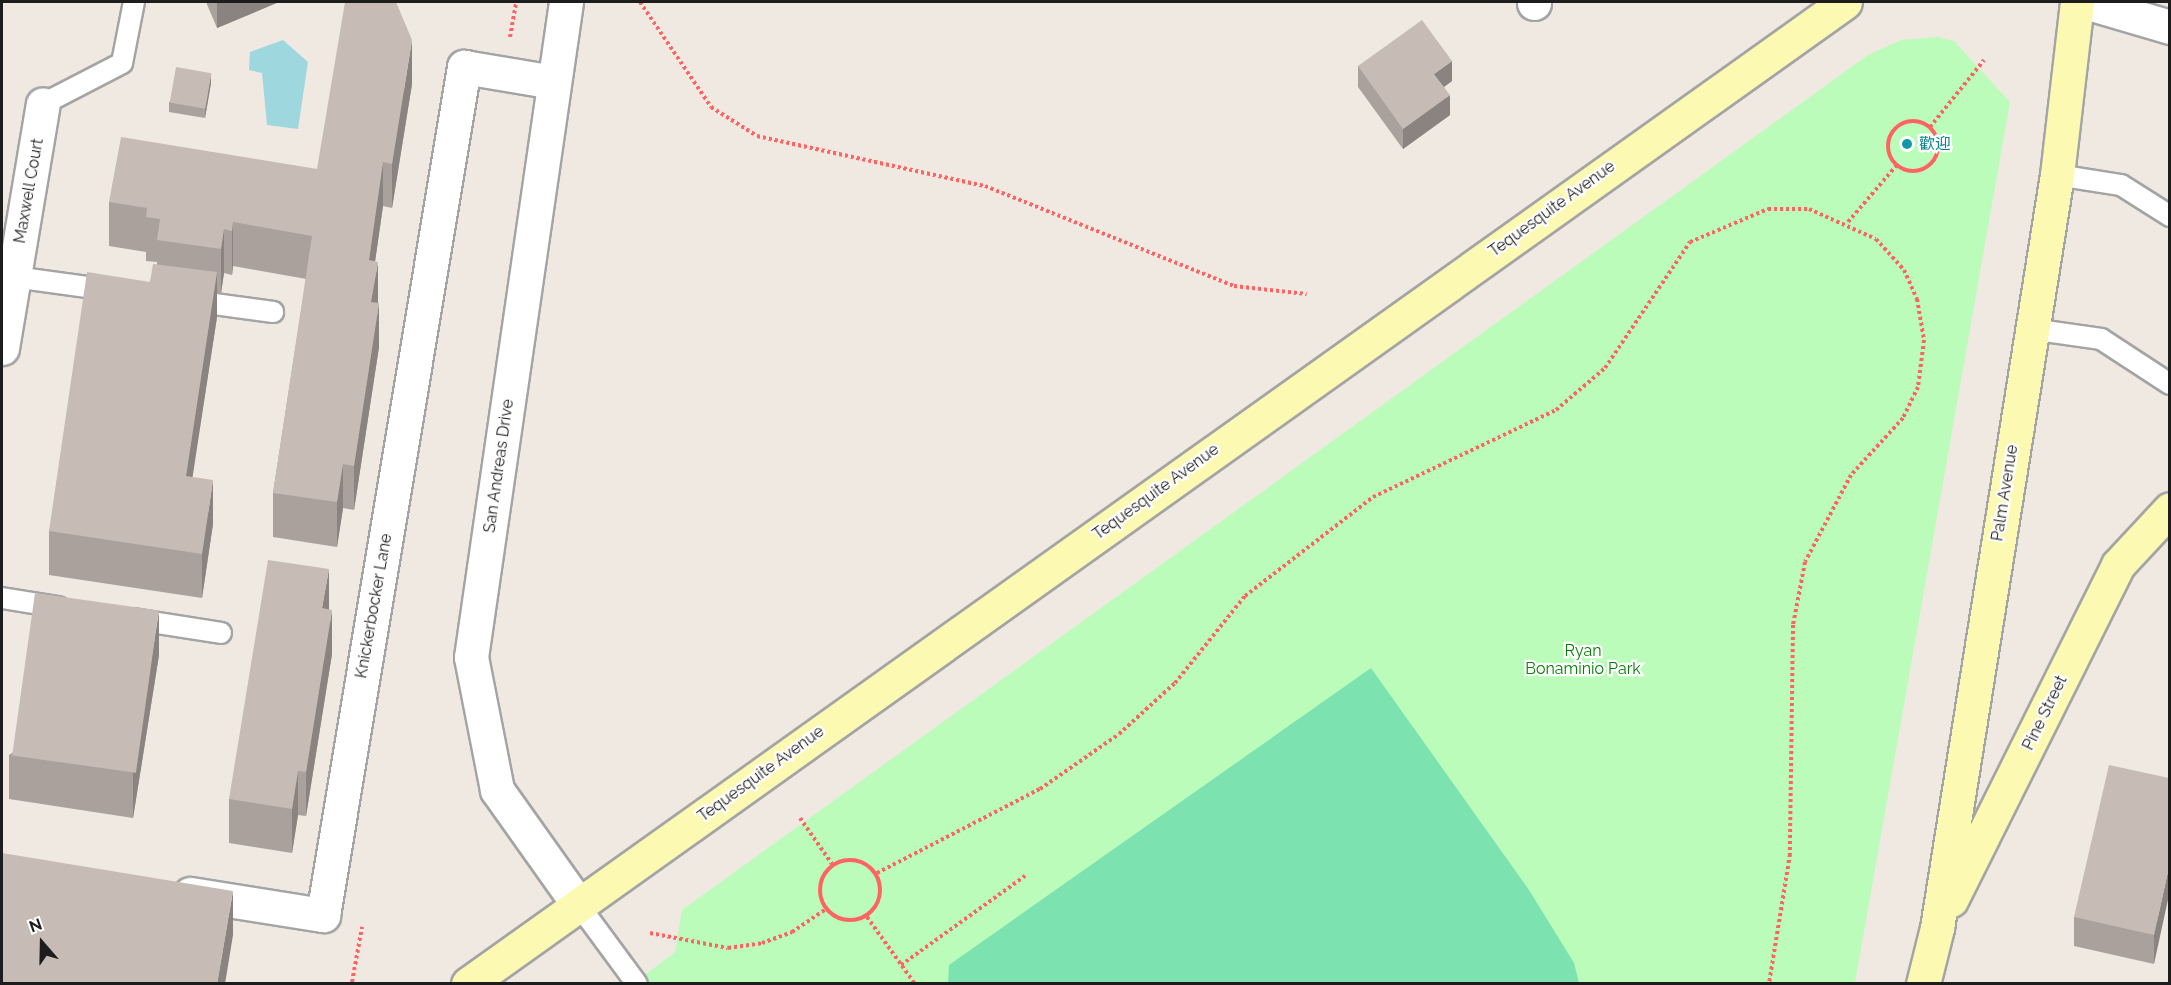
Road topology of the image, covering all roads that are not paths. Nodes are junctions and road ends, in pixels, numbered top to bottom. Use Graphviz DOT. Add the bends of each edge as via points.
graph roads {
  1 [pos="134,2"];
  2 [pos="566,2"];
  3 [pos="1845,2"];
  4 [pos="2077,2"];
  5 [pos="2085,2"];
  6 [pos="2169,27"];
  7 [pos="554,82"];
  8 [pos="43,104"];
  9 [pos="2057,175"];
  10 [pos="2169,216"];
  11 [pos="14,277"];
  12 [pos="125,292"];
  13 [pos="170,298"];
  14 [pos="273,312"];
  15 [pos="2031,329"];
  16 [pos="2,348"];
  17 [pos="2169,384"];
  18 [pos="2169,509"];
  19 [pos="2,598"];
  20 [pos="73,609"];
  21 [pos="107,615"];
  22 [pos="221,633"];
  23 [pos="162,890"];
  24 [pos="578,904"];
  25 [pos="1937,928"];
  26 [pos="468,984"];
  27 [pos="637,984"];
  28 [pos="1923,984"];
  1 -- 8 [label="lane" via="122,63"];
  2 -- 7 [label="street, San Andreas Drive"];
  3 -- 24 [label="street, Tequesquite Avenue"];
  4 -- 9 [label="street, Palm Avenue"];
  5 -- 6 [label="street"];
  7 -- 23 [label="street, Knickerbocker Lane" via="464,67 322,915"];
  7 -- 24 [label="street, San Andreas Drive" via="471,657 497,790"];
  8 -- 11 [label="street, Maxwell Court"];
  9 -- 10 [label="lane" via="2121,186"];
  9 -- 15 [label="street, Palm Avenue"];
  11 -- 12 [label="lane"];
  11 -- 16 [label="street, Maxwell Court"];
  13 -- 14 [label="lane"];
  15 -- 17 [label="lane" via="2100,339"];
  15 -- 25 [label="street, Palm Avenue"];
  18 -- 25 [label="street, Pine Street" via="2118,566"];
  19 -- 20 [label="lane"];
  21 -- 22 [label="lane"];
  24 -- 26 [label="street, Tequesquite Avenue"];
  24 -- 27 [label="lane"];
  25 -- 28 [label="street, Palm Avenue"];
}
